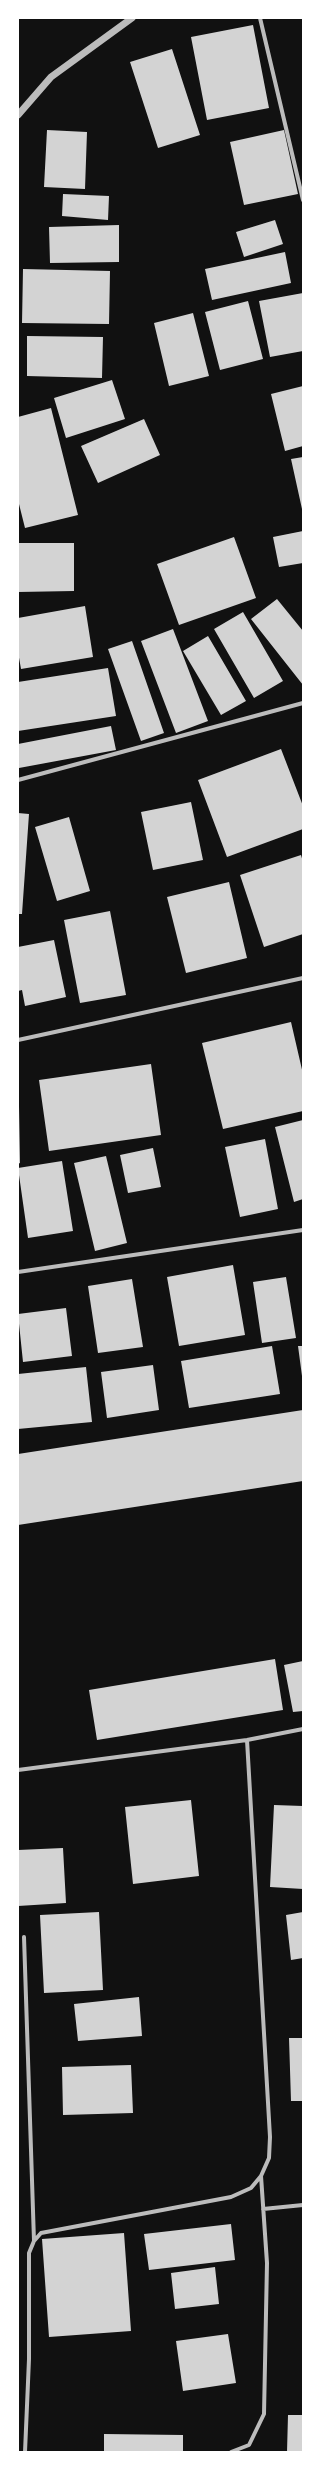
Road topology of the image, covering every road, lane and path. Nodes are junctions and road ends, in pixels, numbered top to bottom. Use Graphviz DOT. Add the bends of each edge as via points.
graph roads {
  1 [pos="132,18"];
  2 [pos="260,18"];
  3 [pos="18,115"];
  4 [pos="303,200"];
  5 [pos="303,703"];
  6 [pos="18,780"];
  7 [pos="303,978"];
  8 [pos="18,1040"];
  9 [pos="303,1230"];
  10 [pos="18,1272"];
  11 [pos="303,1729"];
  12 [pos="247,1740"];
  13 [pos="18,1770"];
  14 [pos="24,1937"];
  15 [pos="262,2176"];
  16 [pos="303,2205"];
  17 [pos="263,2209"];
  18 [pos="34,2241"];
  19 [pos="25,2452"];
  20 [pos="231,2452"];
  1 -- 3 [label="street" via="51,77"];
  2 -- 4 [label="street"];
  5 -- 6 [label="street"];
  7 -- 8 [label="street"];
  9 -- 10 [label="street"];
  11 -- 12 [label="street"];
  12 -- 13 [label="street"];
  12 -- 15 [label="street" via="270,2137 269,2158"];
  14 -- 18 [label="street"];
  15 -- 17 [label="street"];
  15 -- 18 [label="street" via="251,2188 231,2197 42,2233"];
  16 -- 17 [label="street"];
  17 -- 20 [label="street" via="267,2263 264,2414 249,2445"];
  18 -- 19 [label="street" via="29,2254 29,2359"];
}
